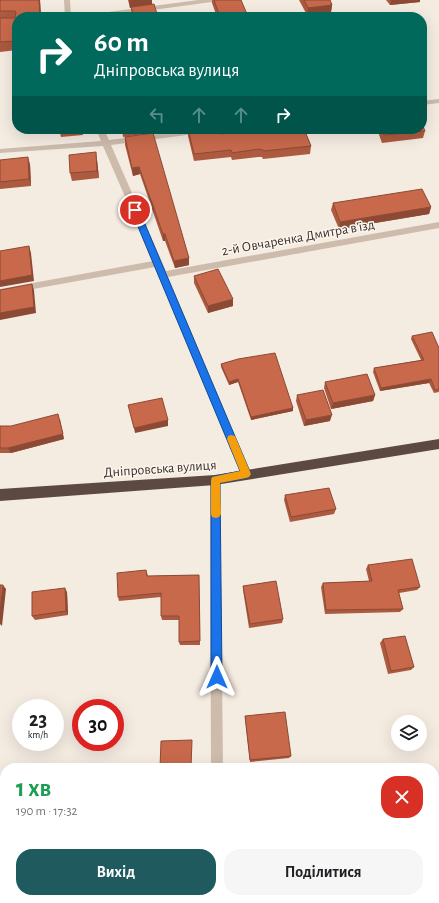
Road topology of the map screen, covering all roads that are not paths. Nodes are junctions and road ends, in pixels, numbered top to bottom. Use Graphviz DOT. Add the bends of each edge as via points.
graph roads {
  1 [pos="67,0"];
  2 [pos="212,0"];
  3 [pos="68,12"];
  4 [pos="123,12"];
  5 [pos="439,101"];
  6 [pos="427,102"];
  7 [pos="102,134"];
  8 [pos="177,134"];
  9 [pos="106,143"];
  10 [pos="0,151"];
  11 [pos="439,225"];
  12 [pos="158,263"];
  13 [pos="162,275"];
  14 [pos="0,292"];
  15 [pos="439,444"];
  16 [pos="246,474"];
  17 [pos="215,480"];
  18 [pos="0,495"];
  19 [pos="217,763"];
  1 -- 3 [label="street"];
  2 -- 4 [label="street"];
  5 -- 6 [label="street"];
  7 -- 9 [label="street"];
  8 -- 9 [label="street"];
  9 -- 10 [label="street"];
  9 -- 12 [label="street"];
  11 -- 13 [label="street, 2-й Овчаренка Дмитра в’їзд"];
  12 -- 13 [label="street"];
  12 -- 14 [label="street"];
  13 -- 16 [label="street"];
  15 -- 16 [label="highway, Дніпровська вулиця"];
  16 -- 17 [label="highway, Дніпровська вулиця"];
  17 -- 18 [label="highway, Дніпровська вулиця"];
  17 -- 19 [label="street"];
}
